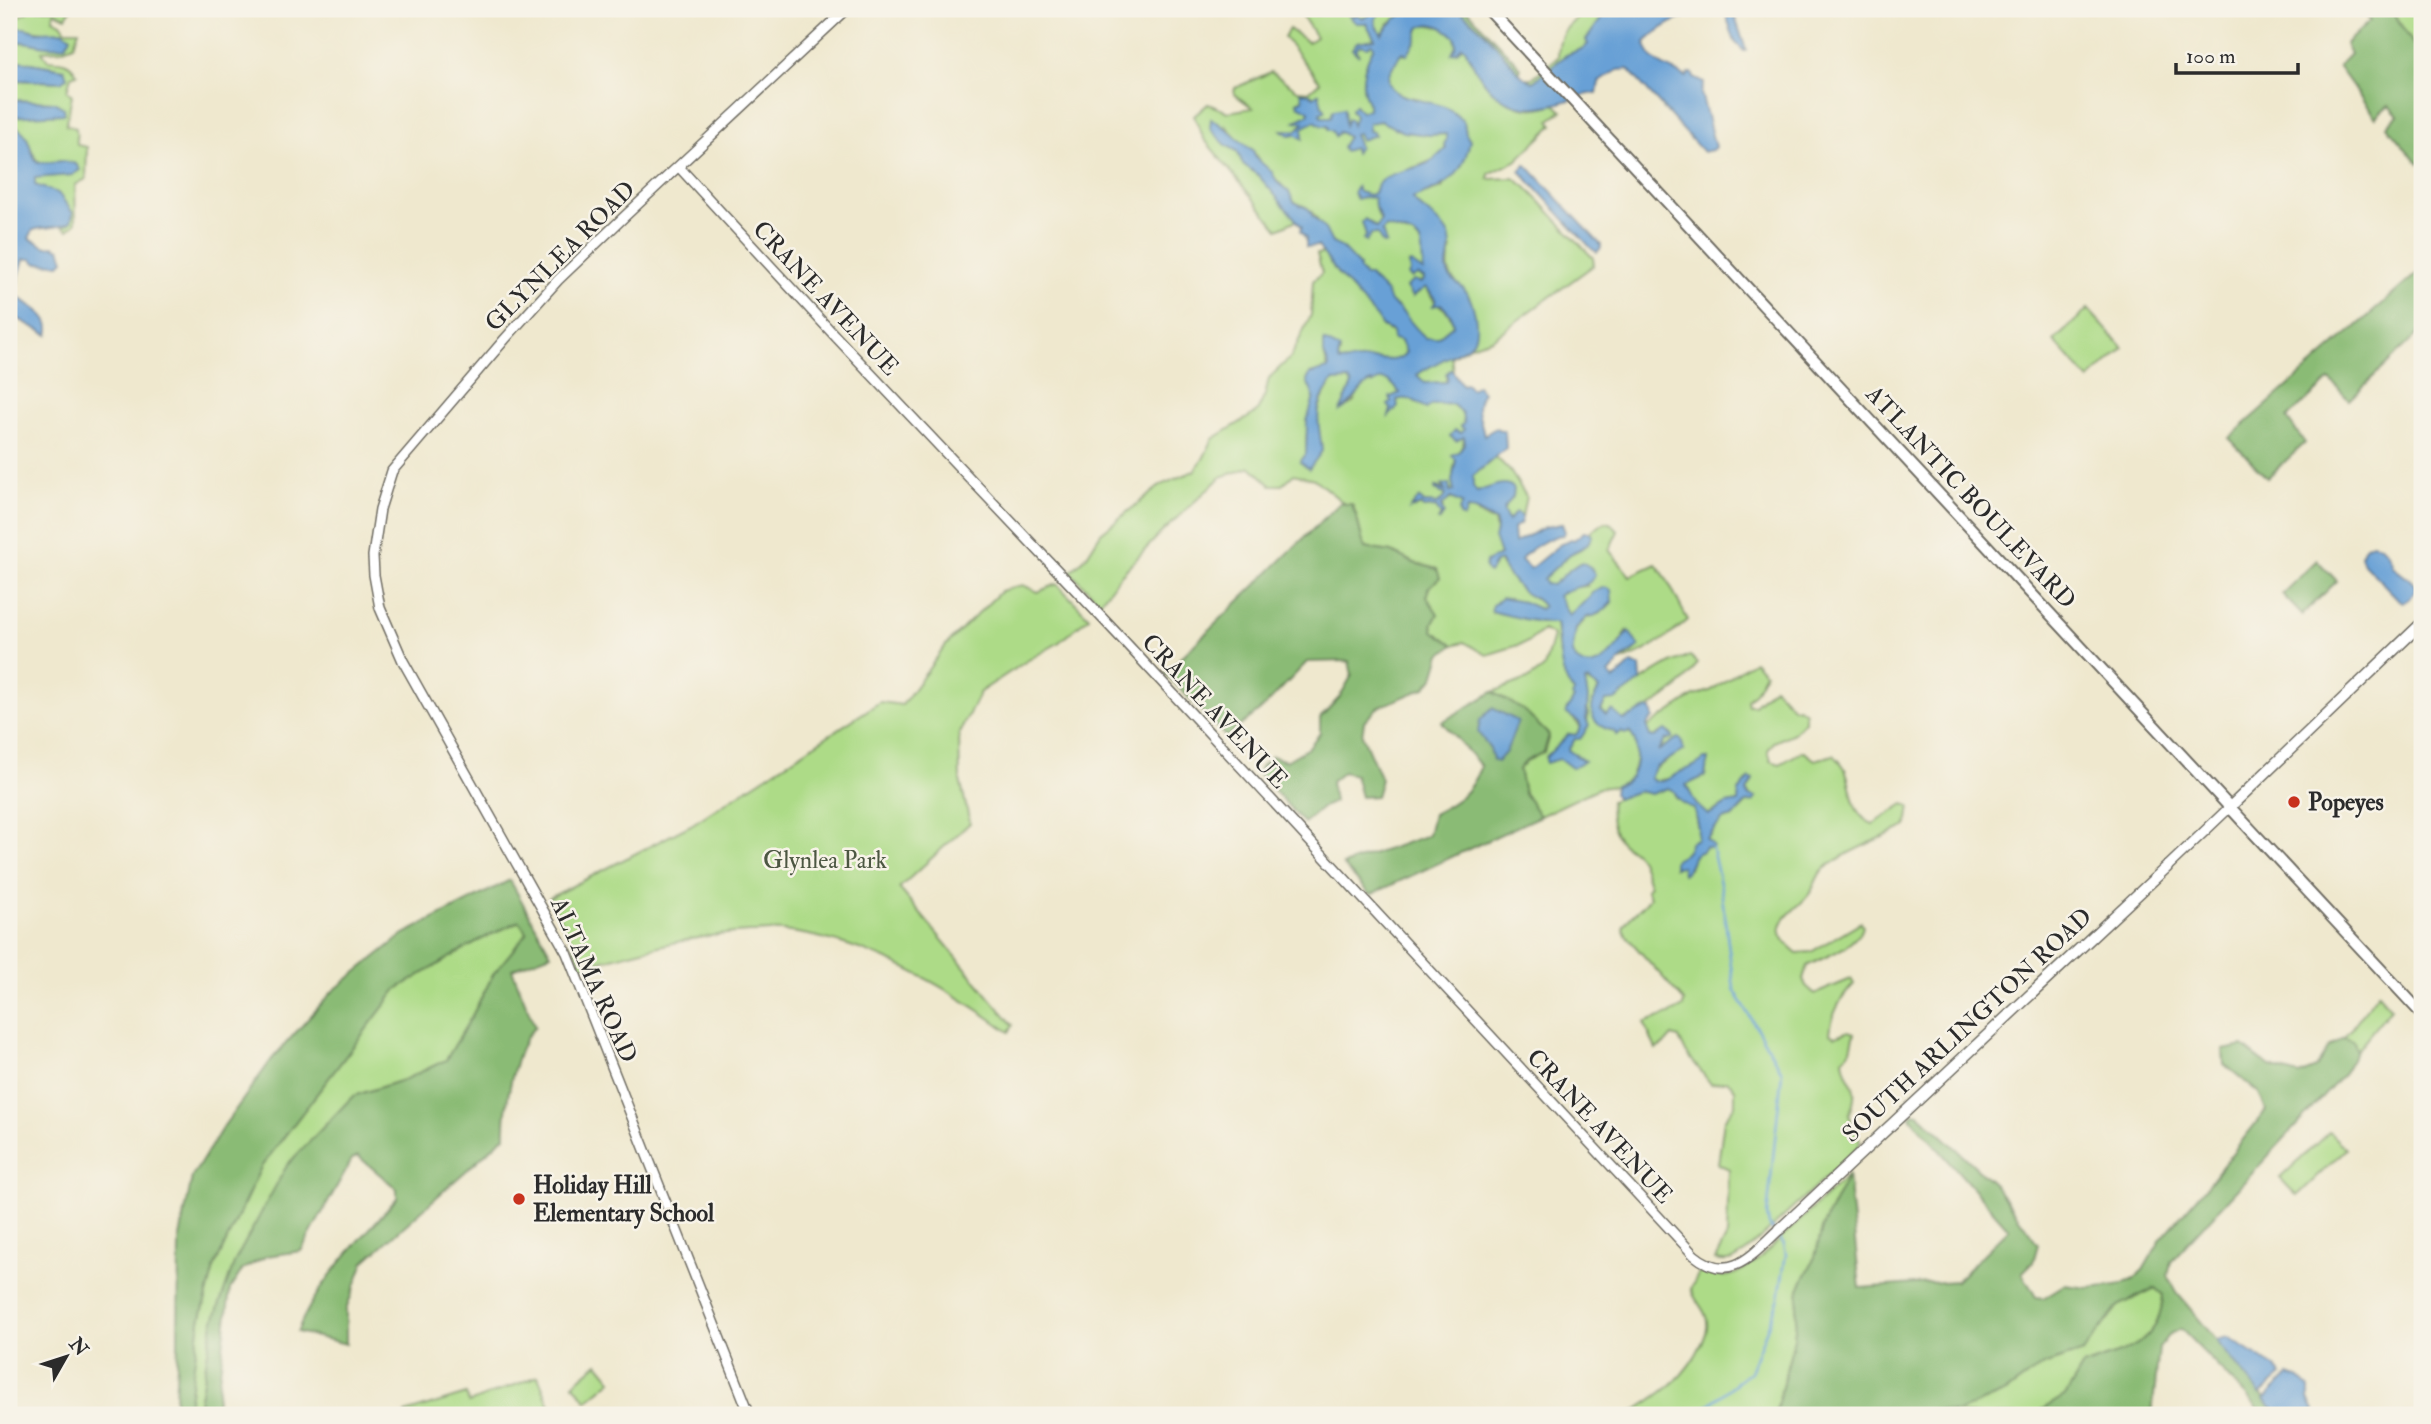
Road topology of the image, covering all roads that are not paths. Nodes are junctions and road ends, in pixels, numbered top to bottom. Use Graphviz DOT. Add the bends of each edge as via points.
graph roads {
  1 [pos="847,9"];
  2 [pos="1488,9"];
  3 [pos="678,167"];
  4 [pos="374,575"];
  5 [pos="2422,623"];
  6 [pos="2230,807"];
  7 [pos="2167,867"];
  8 [pos="2422,1014"];
  9 [pos="1780,1229"];
  10 [pos="1729,1268"];
  11 [pos="750,1415"];
  1 -- 3 [label="street, GLYNLEA ROAD"];
  2 -- 6 [label="main road, ATLANTIC BOULEVARD"];
  3 -- 4 [label="street, GLYNLEA ROAD" via="558,280 392,471 375,537"];
  3 -- 10 [label="street, CRANE AVENUE" via="1694,1255 1712,1267"];
  4 -- 11 [label="street, ALTAMA ROAD" via="380,608 402,661 563,945"];
  5 -- 6 [label="main road"];
  6 -- 7 [label="street, SOUTH ARLINGTON ROAD"];
  6 -- 8 [label="main road, ATLANTIC BOULEVARD"];
  7 -- 9 [label="main road, SOUTH ARLINGTON ROAD"];
  9 -- 10 [label="street, SOUTH ARLINGTON ROAD"];
}
